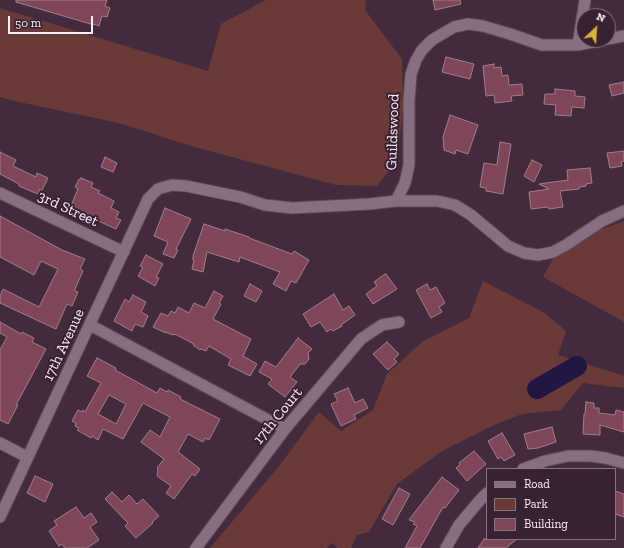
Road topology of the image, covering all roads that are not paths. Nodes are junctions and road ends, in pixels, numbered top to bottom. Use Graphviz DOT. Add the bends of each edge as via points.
graph roads {
  1 [pos="576,45"];
  2 [pos="0,193"];
  3 [pos="396,200"];
  4 [pos="624,211"];
  5 [pos="124,252"];
  6 [pos="399,322"];
  7 [pos="90,325"];
  8 [pos="286,429"];
  9 [pos="0,443"];
  10 [pos="27,457"];
  11 [pos="624,463"];
  12 [pos="526,468"];
  13 [pos="486,494"];
  14 [pos="0,516"];
  15 [pos="196,548"];
  16 [pos="446,548"];
  1 -- 3 [label="street, Guildswood" via="542,45 483,26 468,24 454,27 432,40 422,50 411,74 409,165 405,183"];
  2 -- 5 [label="street, 3rd Street"];
  3 -- 4 [label="street" via="437,201 455,205 471,214 508,246 524,253 538,255 553,252 602,221"];
  3 -- 5 [label="street, 17th Avenue" via="292,208 265,205 240,197 172,185 158,189 148,199"];
  5 -- 7 [label="street, 17th Avenue"];
  6 -- 8 [label="street, 17th Court" via="382,325 361,339"];
  7 -- 8 [label="street"];
  7 -- 10 [label="street, 17th Avenue"];
  8 -- 15 [label="street, 17th Court"];
  9 -- 10 [label="street"];
  10 -- 14 [label="street, 17th Avenue"];
  11 -- 12 [label="street" via="580,455 545,461"];
  13 -- 16 [label="street" via="468,513"];
}
